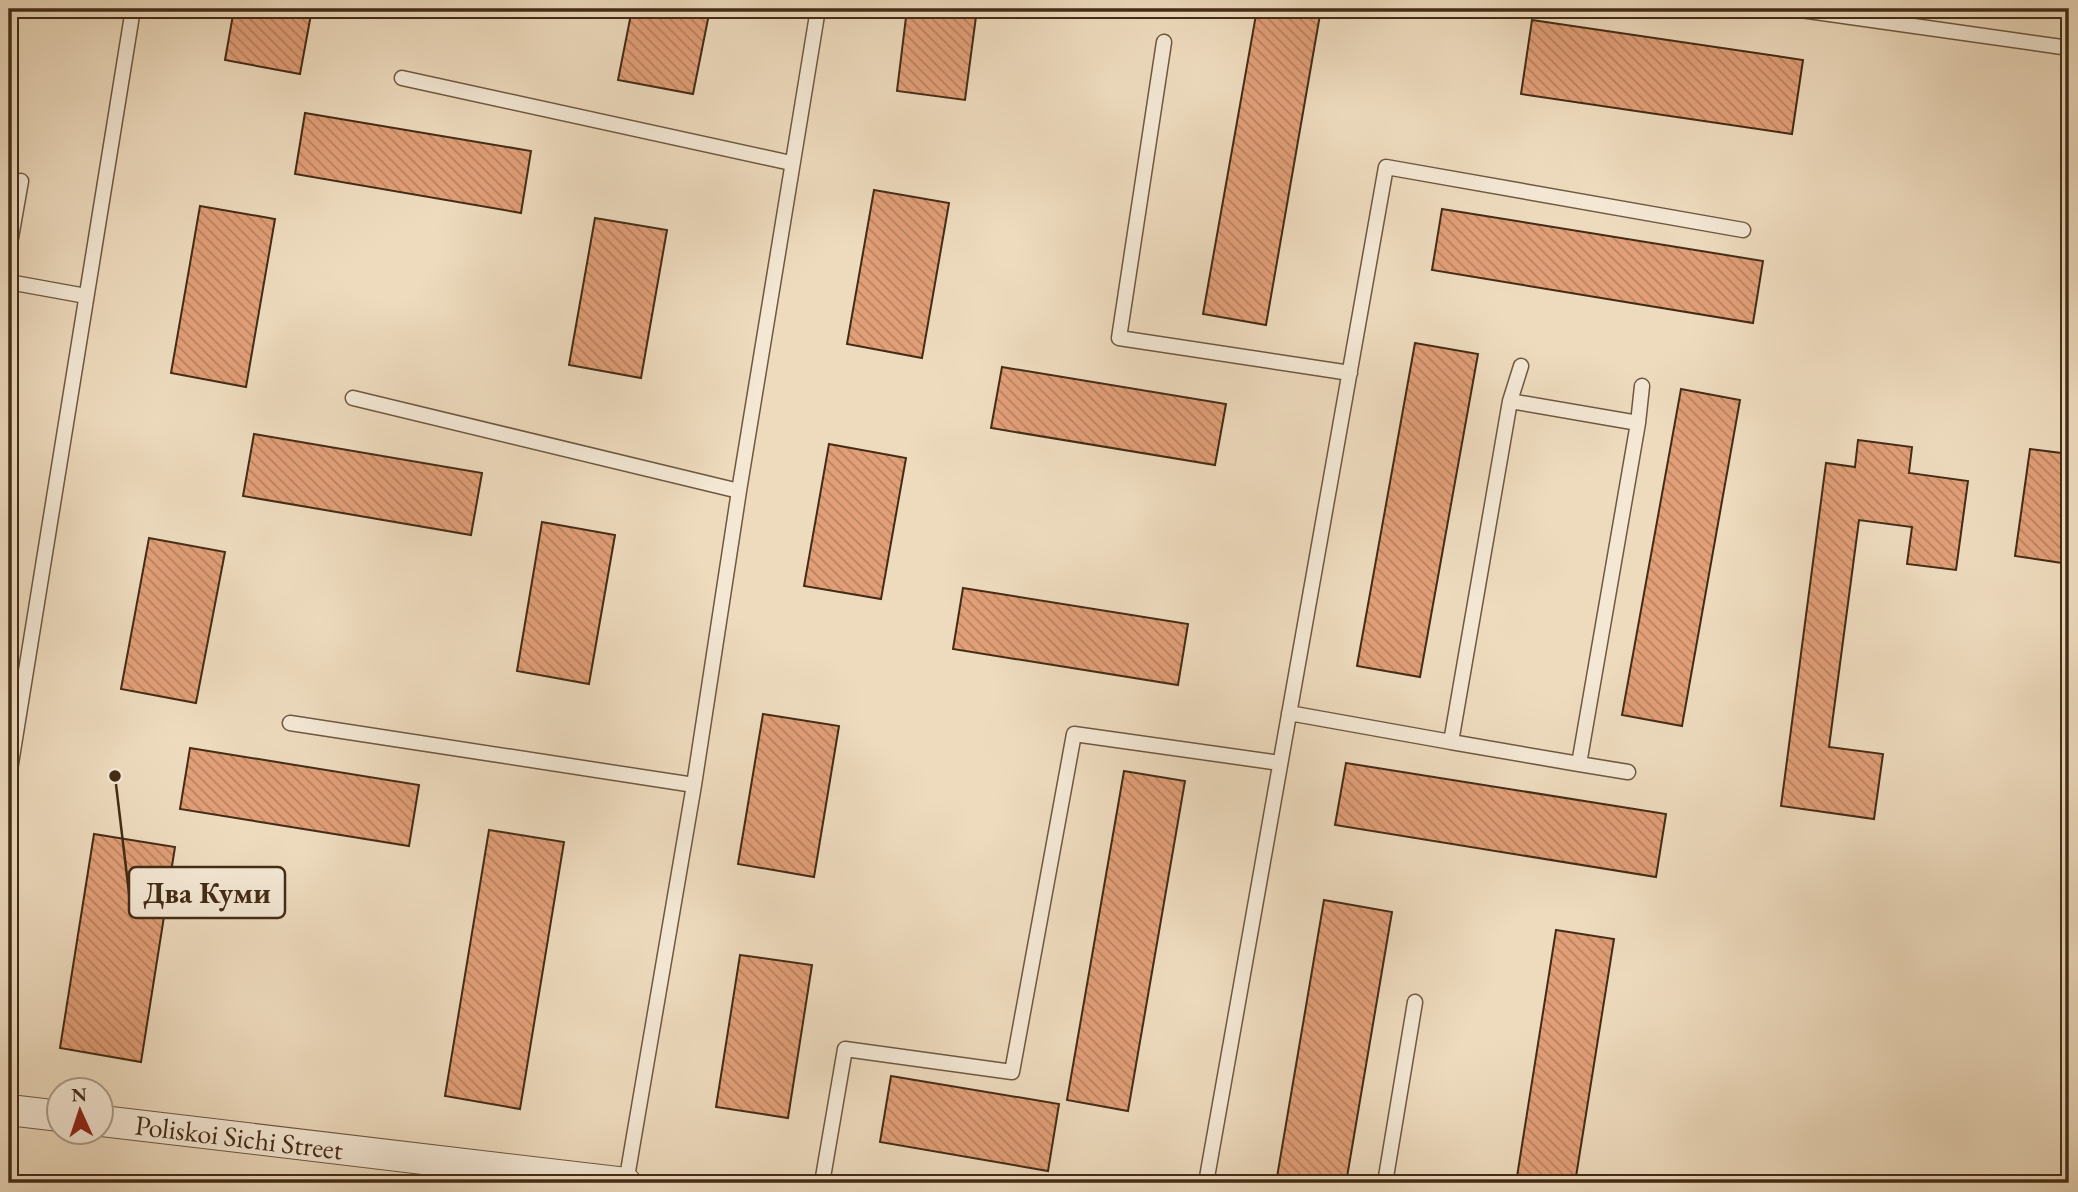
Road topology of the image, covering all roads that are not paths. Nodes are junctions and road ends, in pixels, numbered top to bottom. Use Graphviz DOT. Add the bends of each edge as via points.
graph roads {
  1 [pos="133,9"];
  2 [pos="818,9"];
  3 [pos="1794,9"];
  4 [pos="1164,41"];
  5 [pos="2069,48"];
  6 [pos="402,78"];
  7 [pos="791,163"];
  8 [pos="21,181"];
  9 [pos="1744,230"];
  10 [pos="9,249"];
  11 [pos="9,282"];
  12 [pos="86,296"];
  13 [pos="1521,366"];
  14 [pos="1350,373"];
  15 [pos="1642,386"];
  16 [pos="353,398"];
  17 [pos="1510,401"];
  18 [pos="1639,423"];
  19 [pos="738,491"];
  20 [pos="1289,713"];
  21 [pos="290,723"];
  22 [pos="1451,741"];
  23 [pos="1280,763"];
  24 [pos="1579,764"];
  25 [pos="1628,772"];
  26 [pos="9,776"];
  27 [pos="694,785"];
  28 [pos="1415,1002"];
  29 [pos="9,1110"];
  30 [pos="46,1114"];
  31 [pos="116,1123"];
  32 [pos="626,1183"];
  33 [pos="822,1183"];
  34 [pos="1206,1183"];
  35 [pos="1385,1183"];
  1 -- 12 [label="lane"];
  2 -- 7 [label="lane"];
  3 -- 5 [label="lane"];
  4 -- 14 [label="lane" via="1119,338"];
  6 -- 7 [label="lane"];
  7 -- 19 [label="lane"];
  8 -- 10 [label="lane"];
  9 -- 14 [label="lane" via="1386,167"];
  11 -- 12 [label="lane"];
  12 -- 26 [label="lane"];
  13 -- 17 [label="lane"];
  14 -- 20 [label="lane"];
  15 -- 18 [label="lane"];
  16 -- 19 [label="lane"];
  17 -- 18 [label="lane"];
  17 -- 22 [label="lane"];
  18 -- 24 [label="lane"];
  19 -- 27 [label="lane"];
  20 -- 22 [label="lane"];
  20 -- 23 [label="lane"];
  21 -- 27 [label="lane"];
  22 -- 24 [label="lane"];
  23 -- 33 [label="lane" via="1074,734 1012,1072 845,1049"];
  23 -- 34 [label="lane"];
  24 -- 25 [label="lane"];
  27 -- 32 [label="lane"];
  28 -- 35 [label="lane"];
  29 -- 30 [label="street"];
  31 -- 32 [label="street, Poliskoi Sichi Street"];
}
